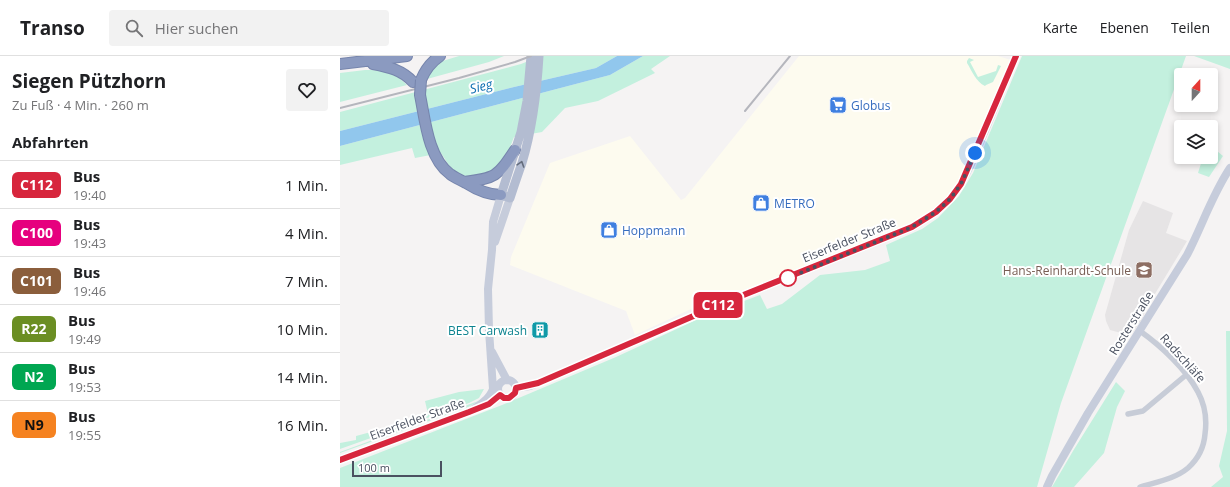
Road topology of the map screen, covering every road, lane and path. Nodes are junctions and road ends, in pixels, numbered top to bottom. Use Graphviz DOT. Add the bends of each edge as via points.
graph roads {
  1 [pos="407,56"];
  2 [pos="440,56"];
  3 [pos="531,56"];
  4 [pos="539,56"];
  5 [pos="1016,56"];
  6 [pos="365,62"];
  7 [pos="340,64"];
  8 [pos="417,81"];
  9 [pos="525,131"];
  10 [pos="515,150"];
  11 [pos="1230,168"];
  12 [pos="464,182"];
  13 [pos="505,196"];
  14 [pos="1140,331"];
  15 [pos="491,348"];
  16 [pos="1186,375"];
  17 [pos="504,381"];
  18 [pos="516,388"];
  19 [pos="500,395"];
  20 [pos="469,412"];
  21 [pos="1128,414"];
  22 [pos="340,460"];
  23 [pos="1047,487"];
  24 [pos="1140,487"];
  1 -- 6 [label="highway"];
  2 -- 8 [label="highway"];
  3 -- 9 [label="main road"];
  4 -- 9 [label="main road" via="538,73"];
  5 -- 18 [label="main road, Eiserfelder Straße" via="961,184 936,212 912,227 726,302 538,383"];
  6 -- 7 [label="highway"];
  6 -- 8 [label="highway" via="396,70"];
  8 -- 12 [label="highway" via="433,150 449,174"];
  9 -- 10 [label="main road"];
  13 -- 9 [label="main road, one-way" via="522,162"];
  10 -- 12 [label="highway" via="505,165 492,177"];
  10 -- 13 [label="main road"];
  11 -- 14 [label="main road, Rosterstraße" via="1219,184 1187,255"];
  12 -- 13 [label="highway" via="490,188"];
  13 -- 15 [label="main road" via="493,222 488,289 488,330"];
  14 -- 16 [label="street, Radschläfe" via="1153,340"];
  14 -- 23 [label="main road, Rosterstraße" via="1059,462"];
  15 -- 17 [label="main road"];
  15 -- 20 [label="main road" via="493,389 484,401"];
  16 -- 21 [label="street" via="1143,411"];
  16 -- 24 [label="street, Radschläfe" via="1199,392 1204,408 1204,441 1198,456 1187,469 1166,480"];
  17 -- 18 [label="main road" via="512,381"];
  17 -- 19 [label="main road" via="497,390"];
  18 -- 19 [label="main road, Eiserfelder Straße" via="515,393 509,398"];
  19 -- 20 [label="main road, Eiserfelder Straße" via="489,404"];
  20 -- 22 [label="main road, Eiserfelder Straße"];
}
